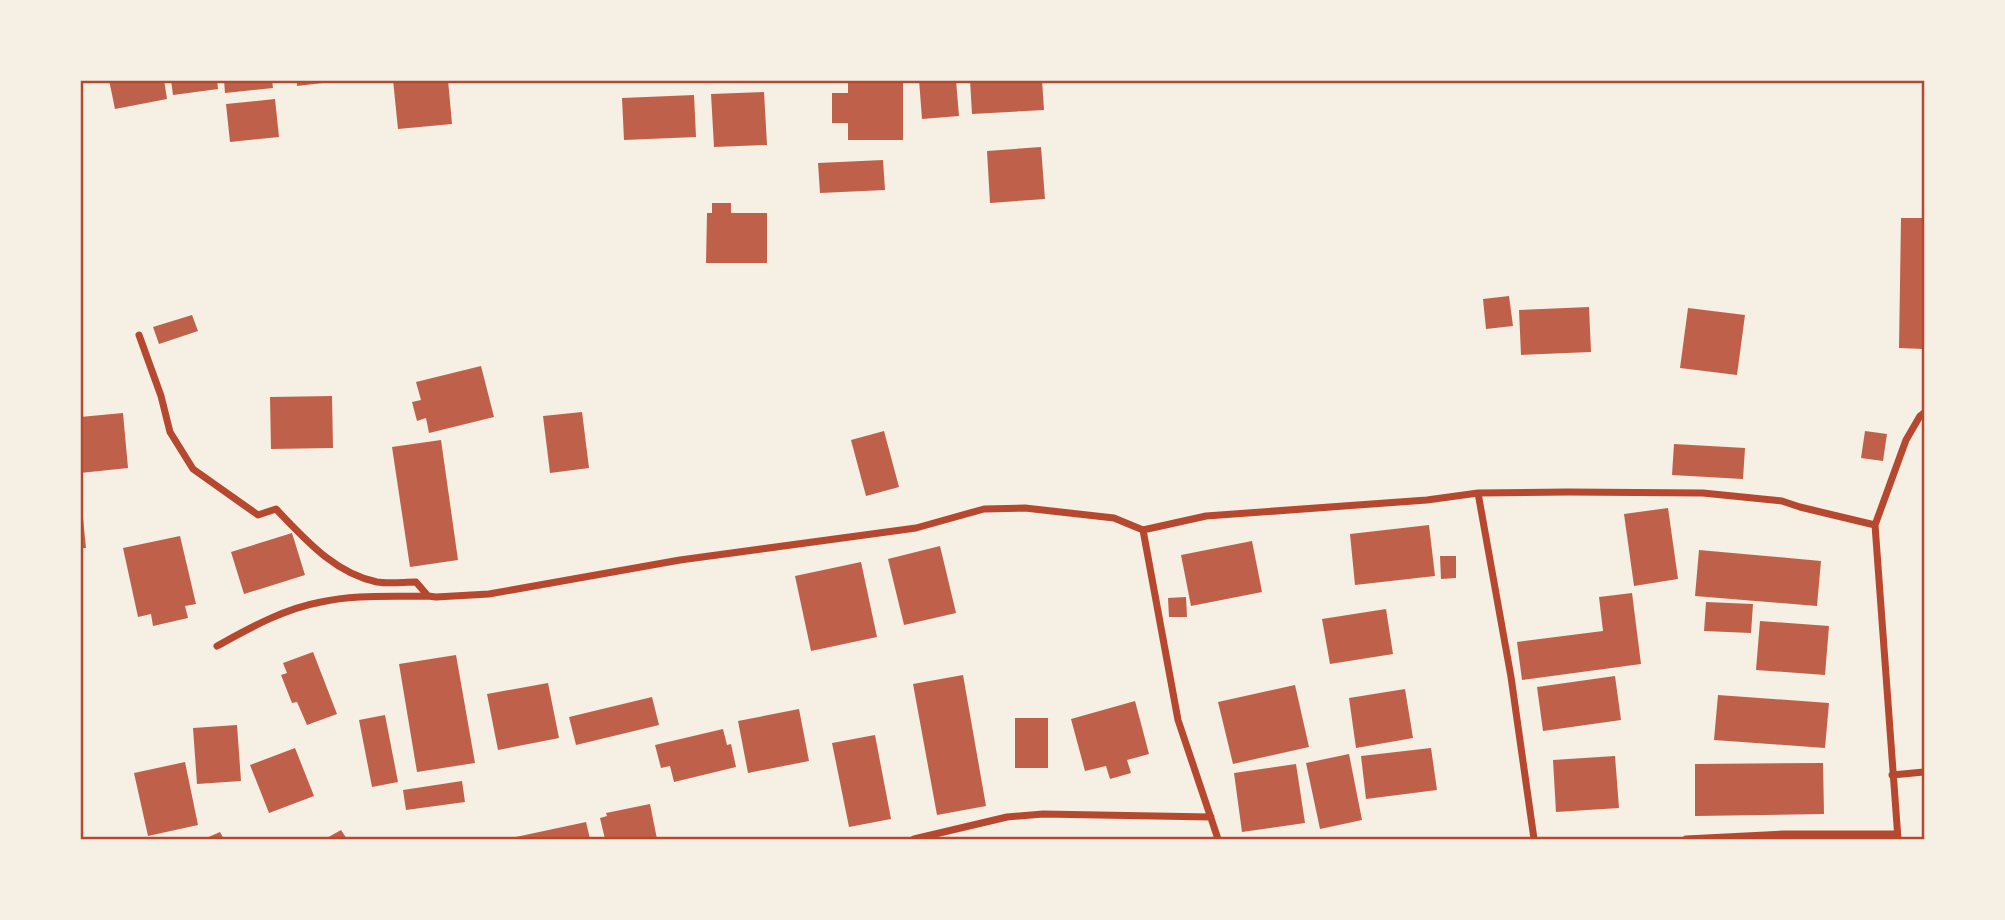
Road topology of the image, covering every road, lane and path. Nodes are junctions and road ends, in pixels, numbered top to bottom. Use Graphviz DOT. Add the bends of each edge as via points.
graph roads {
  1 [pos="139,335"];
  2 [pos="1924,413"];
  3 [pos="1478,494"];
  4 [pos="1875,525"];
  5 [pos="1143,530"];
  6 [pos="428,596"];
  7 [pos="217,646"];
  8 [pos="1924,772"];
  9 [pos="1892,775"];
  10 [pos="1210,817"];
  11 [pos="1897,837"];
  12 [pos="914,839"];
  13 [pos="1218,839"];
  14 [pos="1534,839"];
  15 [pos="1686,839"];
  1 -- 6 [label="street" via="170,432 193,469 258,515 276,509 316,550 344,570 378,582 416,582"];
  2 -- 4 [label="street" via="1906,440"];
  3 -- 4 [label="street" via="1703,494 1782,501"];
  3 -- 5 [label="street" via="1206,516"];
  3 -- 14 [label="street"];
  4 -- 9 [label="street"];
  5 -- 6 [label="street" via="1114,518 1025,508 984,509 916,528 680,560 489,594"];
  5 -- 10 [label="street" via="1178,720"];
  6 -- 7 [label="street" via="321,601 276,615"];
  8 -- 9 [label="street"];
  9 -- 11 [label="street"];
  10 -- 12 [label="street" via="1043,814 1007,817"];
  10 -- 13 [label="street"];
  11 -- 15 [label="street" via="1784,834"];
}
